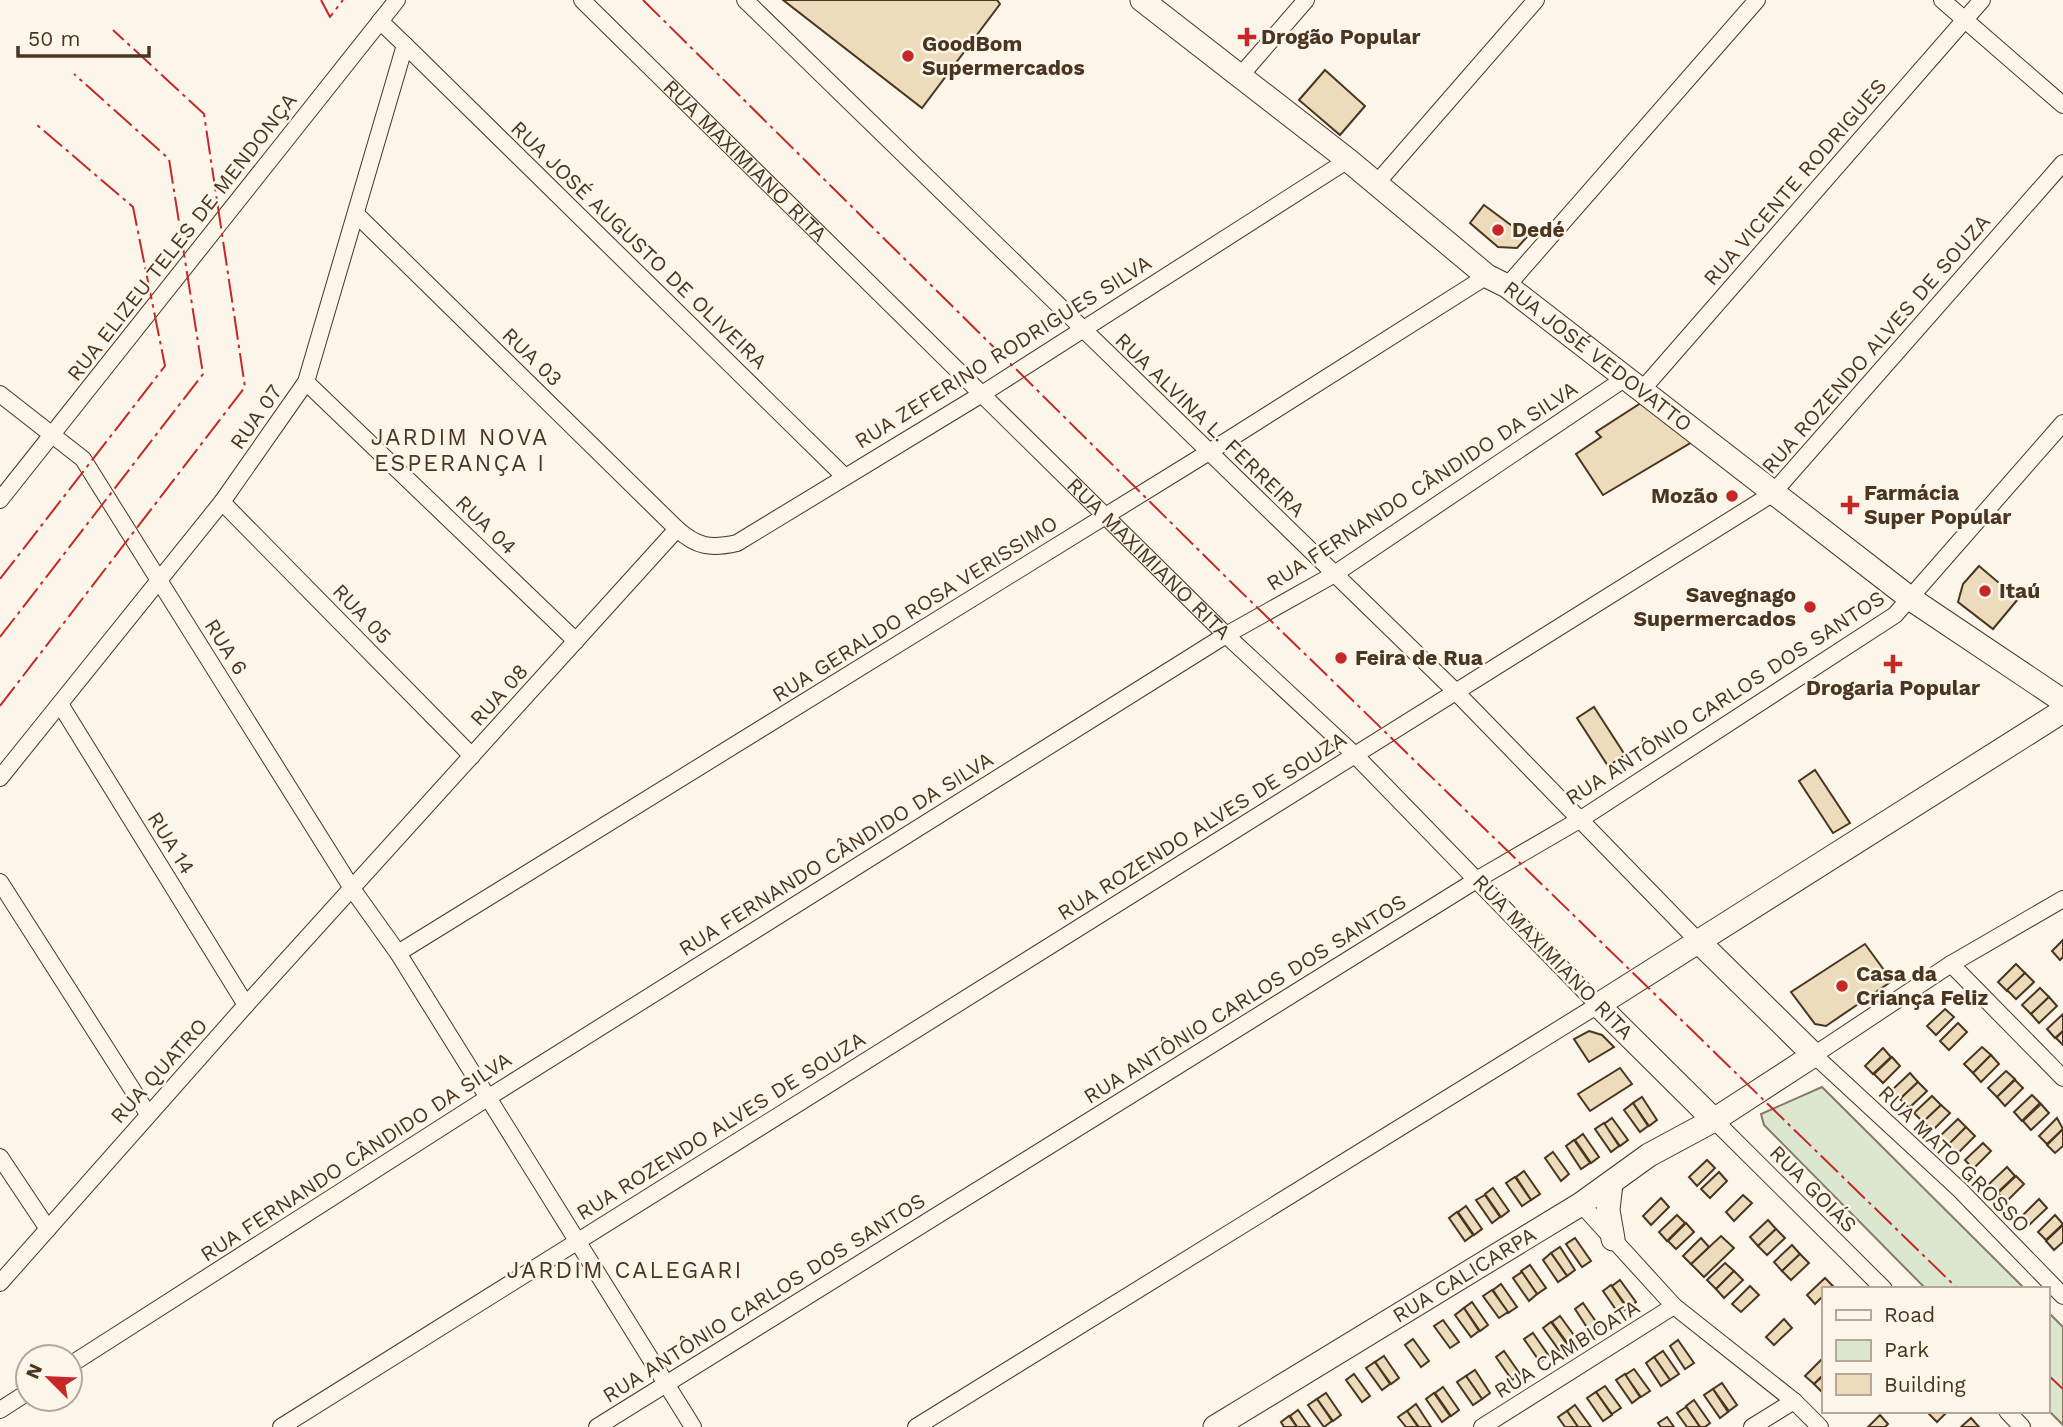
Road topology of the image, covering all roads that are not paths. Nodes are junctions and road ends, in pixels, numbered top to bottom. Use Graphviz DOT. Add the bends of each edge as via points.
graph roads {
  1 [pos="397,0"];
  2 [pos="582,0"];
  3 [pos="745,0"];
  4 [pos="1143,0"];
  5 [pos="1306,0"];
  6 [pos="1536,0"];
  7 [pos="1756,0"];
  8 [pos="1942,0"];
  9 [pos="1982,0"];
  10 [pos="1965,20"];
  11 [pos="380,21"];
  12 [pos="405,45"];
  13 [pos="1241,75"];
  14 [pos="2063,105"];
  15 [pos="1348,160"];
  16 [pos="2063,163"];
  17 [pos="1375,185"];
  18 [pos="357,215"];
  19 [pos="1497,281"];
  20 [pos="1082,329"];
  21 [pos="306,382"];
  22 [pos="1632,385"];
  23 [pos="0,394"];
  24 [pos="982,394"];
  25 [pos="2063,423"];
  26 [pos="53,434"];
  27 [pos="1209,452"];
  28 [pos="844,476"];
  29 [pos="1772,494"];
  30 [pos="0,500"];
  31 [pos="222,502"];
  32 [pos="1106,515"];
  33 [pos="677,529"];
  34 [pos="1333,575"];
  35 [pos="159,579"];
  36 [pos="1911,599"];
  37 [pos="1226,635"];
  38 [pos="576,641"];
  39 [pos="2059,689"];
  40 [pos="1455,691"];
  41 [pos="60,704"];
  42 [pos="2054,717"];
  43 [pos="1355,755"];
  44 [pos="472,756"];
  45 [pos="0,778"];
  46 [pos="1581,819"];
  47 [pos="1478,879"];
  48 [pos="0,882"];
  49 [pos="353,890"];
  50 [pos="2063,899"];
  51 [pos="1700,943"];
  52 [pos="398,953"];
  53 [pos="1951,964"];
  54 [pos="246,1005"];
  55 [pos="1598,1005"];
  56 [pos="1814,1055"];
  57 [pos="2063,1078"];
  58 [pos="489,1097"];
  59 [pos="148,1114"];
  60 [pos="1714,1120"];
  61 [pos="0,1157"];
  62 [pos="1611,1183"];
  63 [pos="1581,1204"];
  64 [pos="48,1229"];
  65 [pos="1613,1239"];
  66 [pos="577,1242"];
  67 [pos="0,1283"];
  68 [pos="1882,1287"];
  69 [pos="2063,1296"];
  70 [pos="1674,1306"];
  71 [pos="84,1356"];
  72 [pos="665,1384"];
  73 [pos="1794,1401"];
  74 [pos="2009,1413"];
  75 [pos="281,1427"];
  76 [pos="597,1427"];
  77 [pos="693,1427"];
  78 [pos="916,1427"];
  79 [pos="1215,1427"];
  80 [pos="1482,1427"];
  81 [pos="1752,1427"];
  82 [pos="1820,1427"];
  83 [pos="2022,1427"];
  1 -- 11 [label="street, RUA ELIZEU TELES DE MENDONÇA"];
  2 -- 24 [label="street, RUA MAXIMIANO RITA"];
  3 -- 20 [label="street, RUA ALVINA L. FERREIRA"];
  4 -- 13 [label="street, RUA JOSÉ VEDOVATTO"];
  5 -- 13 [label="street"];
  6 -- 17 [label="street"];
  7 -- 19 [label="street, RUA GERALDO ROSA VERISSIMO"];
  8 -- 10 [label="street"];
  9 -- 10 [label="street, RUA VICENTE RODRIGUES"];
  10 -- 14 [label="street"];
  10 -- 22 [label="street, RUA VICENTE RODRIGUES"];
  11 -- 12 [label="street"];
  11 -- 26 [label="street, RUA ELIZEU TELES DE MENDONÇA"];
  12 -- 18 [label="street, RUA 07"];
  12 -- 28 [label="street, RUA JOSÉ AUGUSTO DE OLIVEIRA"];
  13 -- 15 [label="street, RUA JOSÉ VEDOVATTO"];
  15 -- 17 [label="street, RUA JOSÉ VEDOVATTO"];
  15 -- 20 [label="street, RUA ZEFERINO RODRIGUES SILVA"];
  16 -- 29 [label="street, RUA ROZENDO ALVES DE SOUZA"];
  17 -- 19 [label="street, RUA JOSÉ VEDOVATTO"];
  18 -- 21 [label="street, RUA 07"];
  18 -- 33 [label="street, RUA 03"];
  19 -- 22 [label="street, RUA JOSÉ VEDOVATTO"];
  19 -- 27 [label="street, RUA GERALDO ROSA VERISSIMO"];
  20 -- 24 [label="street, RUA ZEFERINO RODRIGUES SILVA"];
  20 -- 27 [label="street, RUA ALVINA L. FERREIRA"];
  21 -- 31 [label="street, RUA 07"];
  21 -- 38 [label="street, RUA 04"];
  22 -- 29 [label="street, RUA JOSÉ VEDOVATTO"];
  22 -- 34 [label="street, RUA FERNANDO CÂNDIDO DA SILVA"];
  23 -- 26 [label="street, RUA 6"];
  24 -- 28 [label="street, RUA ZEFERINO RODRIGUES SILVA"];
  24 -- 32 [label="street, RUA MAXIMIANO RITA"];
  25 -- 36 [label="street, RUA ANTÔNIO CARLOS DOS SANTOS"];
  26 -- 30 [label="street, RUA ELIZEU TELES DE MENDONÇA"];
  26 -- 35 [label="street, RUA 6" via="83,459"];
  27 -- 32 [label="street, RUA GERALDO ROSA VERISSIMO"];
  27 -- 34 [label="street, RUA ALVINA L. FERREIRA"];
  28 -- 33 [label="street, RUA ZEFERINO RODRIGUES SILVA" via="737,543 716,548 694,544"];
  29 -- 36 [label="street, RUA JOSÉ VEDOVATTO"];
  29 -- 40 [label="street, RUA ROZENDO ALVES DE SOUZA"];
  31 -- 35 [label="street, RUA 07"];
  31 -- 44 [label="street, RUA 05"];
  32 -- 37 [label="street, RUA MAXIMIANO RITA"];
  32 -- 52 [label="street, RUA GERALDO ROSA VERISSIMO"];
  33 -- 38 [label="street, RUA 08"];
  34 -- 37 [label="street, RUA FERNANDO CÂNDIDO DA SILVA"];
  34 -- 40 [label="street, RUA ALVINA L. FERREIRA"];
  35 -- 41 [label="street, RUA 07"];
  35 -- 49 [label="street, RUA 6"];
  36 -- 39 [label="street, RUA JOSÉ VEDOVATTO"];
  36 -- 46 [label="street, RUA ANTÔNIO CARLOS DOS SANTOS" via="1895,615"];
  37 -- 43 [label="street, RUA MAXIMIANO RITA"];
  37 -- 58 [label="street, RUA FERNANDO CÂNDIDO DA SILVA"];
  38 -- 44 [label="street, RUA 08"];
  39 -- 42 [label="street"];
  40 -- 43 [label="street, RUA ROZENDO ALVES DE SOUZA"];
  40 -- 46 [label="street, RUA ALVINA L. FERREIRA"];
  41 -- 45 [label="street, RUA 07"];
  41 -- 54 [label="street, RUA 14"];
  42 -- 51 [label="street"];
  43 -- 47 [label="street, RUA MAXIMIANO RITA"];
  43 -- 66 [label="street, RUA ROZENDO ALVES DE SOUZA"];
  44 -- 49 [label="street, RUA 08"];
  46 -- 47 [label="street, RUA ANTÔNIO CARLOS DOS SANTOS"];
  46 -- 51 [label="street, RUA ALVINA L. FERREIRA"];
  47 -- 55 [label="street, RUA MAXIMIANO RITA"];
  47 -- 72 [label="street, RUA ANTÔNIO CARLOS DOS SANTOS"];
  48 -- 59 [label="street"];
  49 -- 52 [label="street, RUA 6"];
  49 -- 54 [label="street, RUA QUATRO"];
  50 -- 53 [label="street"];
  51 -- 55 [label="street"];
  51 -- 56 [label="street"];
  52 -- 58 [label="street, RUA 6"];
  53 -- 56 [label="street"];
  53 -- 57 [label="street"];
  54 -- 59 [label="street, RUA QUATRO"];
  55 -- 60 [label="street, RUA MAXIMIANO RITA"];
  55 -- 78 [label="street"];
  56 -- 60 [label="street, RUA CALICARPA"];
  56 -- 69 [label="street, RUA MATO GROSSO" via="1960,1190"];
  58 -- 66 [label="street, RUA 6"];
  58 -- 71 [label="street, RUA FERNANDO CÂNDIDO DA SILVA"];
  59 -- 64 [label="street, RUA QUATRO"];
  60 -- 62 [label="street, RUA CALICARPA"];
  60 -- 68 [label="street, RUA GOIÁS"];
  61 -- 64 [label="street"];
  62 -- 63 [label="street, RUA CALICARPA"];
  62 -- 65 [label="street" via="1608,1210"];
  63 -- 65 [label="street"];
  63 -- 79 [label="street, RUA CALICARPA"];
  64 -- 67 [label="street, RUA QUATRO"];
  65 -- 70 [label="street"];
  66 -- 72 [label="street, RUA 6"];
  66 -- 75 [label="street, RUA ROZENDO ALVES DE SOUZA"];
  70 -- 73 [label="street"];
  70 -- 80 [label="street, RUA CAMBIOATA"];
  72 -- 76 [label="street, RUA ANTÔNIO CARLOS DOS SANTOS"];
  72 -- 77 [label="street, RUA 6"];
  73 -- 81 [label="street"];
  73 -- 82 [label="street"];
  74 -- 83 [label="street"];
}
